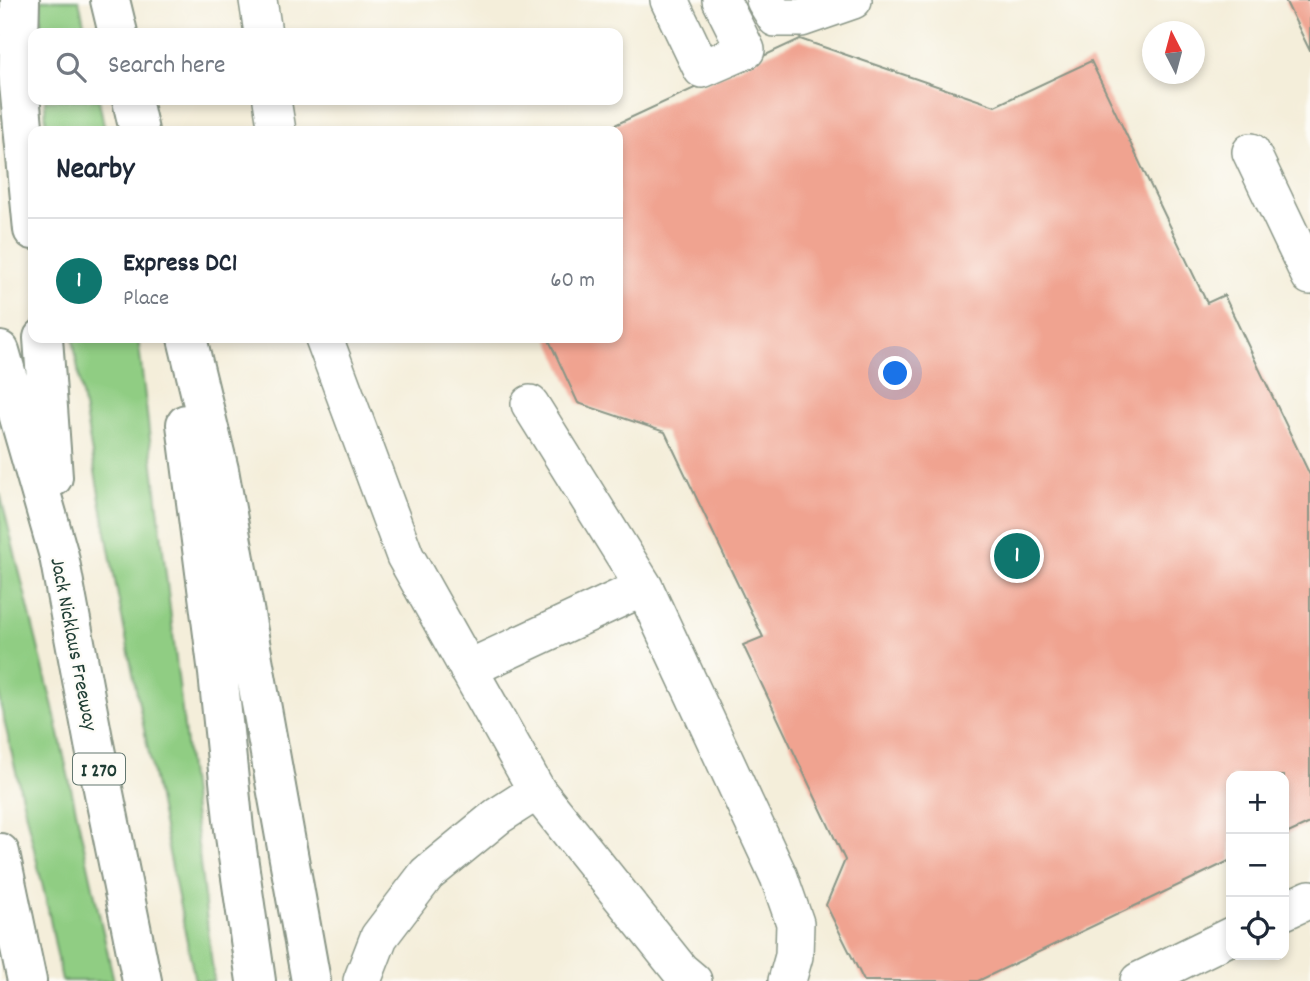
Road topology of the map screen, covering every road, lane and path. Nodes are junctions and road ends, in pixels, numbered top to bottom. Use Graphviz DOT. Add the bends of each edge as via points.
graph roads {
  1 [pos="20,0"];
  2 [pos="110,0"];
  3 [pos="258,0"];
  4 [pos="669,0"];
  5 [pos="721,0"];
  6 [pos="765,0"];
  7 [pos="853,0"];
  8 [pos="117,28"];
  9 [pos="262,28"];
  10 [pos="133,105"];
  11 [pos="273,105"];
  12 [pos="138,126"];
  13 [pos="276,126"];
  14 [pos="1251,152"];
  15 [pos="28,178"];
  16 [pos="1310,276"];
  17 [pos="43,343"];
  18 [pos="176,343"];
  19 [pos="188,343"];
  20 [pos="326,343"];
  21 [pos="0,351"];
  22 [pos="530,404"];
  23 [pos="59,556"];
  24 [pos="644,587"];
  25 [pos="468,669"];
  26 [pos="537,791"];
  27 [pos="0,853"];
  28 [pos="5,884"];
  29 [pos="1310,899"];
  30 [pos="1289,909"];
  31 [pos="1226,938"];
  32 [pos="27,981"];
  33 [pos="142,981"];
  34 [pos="256,981"];
  35 [pos="311,981"];
  36 [pos="362,981"];
  37 [pos="693,981"];
  38 [pos="787,981"];
  39 [pos="1139,981"];
  1 -- 15 [label="highway" via="18,74"];
  2 -- 8 [label="highway"];
  3 -- 9 [label="lane"];
  4 -- 5 [label="lane" via="702,69 746,50"];
  6 -- 7 [label="lane" via="776,18 801,19"];
  10 -- 12 [label="highway"];
  11 -- 13 [label="lane"];
  14 -- 16 [label="lane"];
  17 -- 23 [label="highway"];
  18 -- 34 [label="highway"];
  19 -- 35 [label="highway" via="219,470"];
  20 -- 25 [label="lane" via="405,556"];
  21 -- 23 [label="highway, Jack Nicklaus Freeway / I 270"];
  22 -- 24 [label="lane"];
  23 -- 33 [label="highway, Jack Nicklaus Freeway / I 270"];
  24 -- 25 [label="lane"];
  24 -- 38 [label="lane" via="779,877 795,923 794,956"];
  25 -- 26 [label="lane"];
  26 -- 36 [label="lane" via="498,816 427,874 379,937"];
  26 -- 37 [label="lane"];
  27 -- 28 [label="highway"];
  28 -- 32 [label="highway"];
  29 -- 30 [label="lane"];
  31 -- 39 [label="lane"];
}
